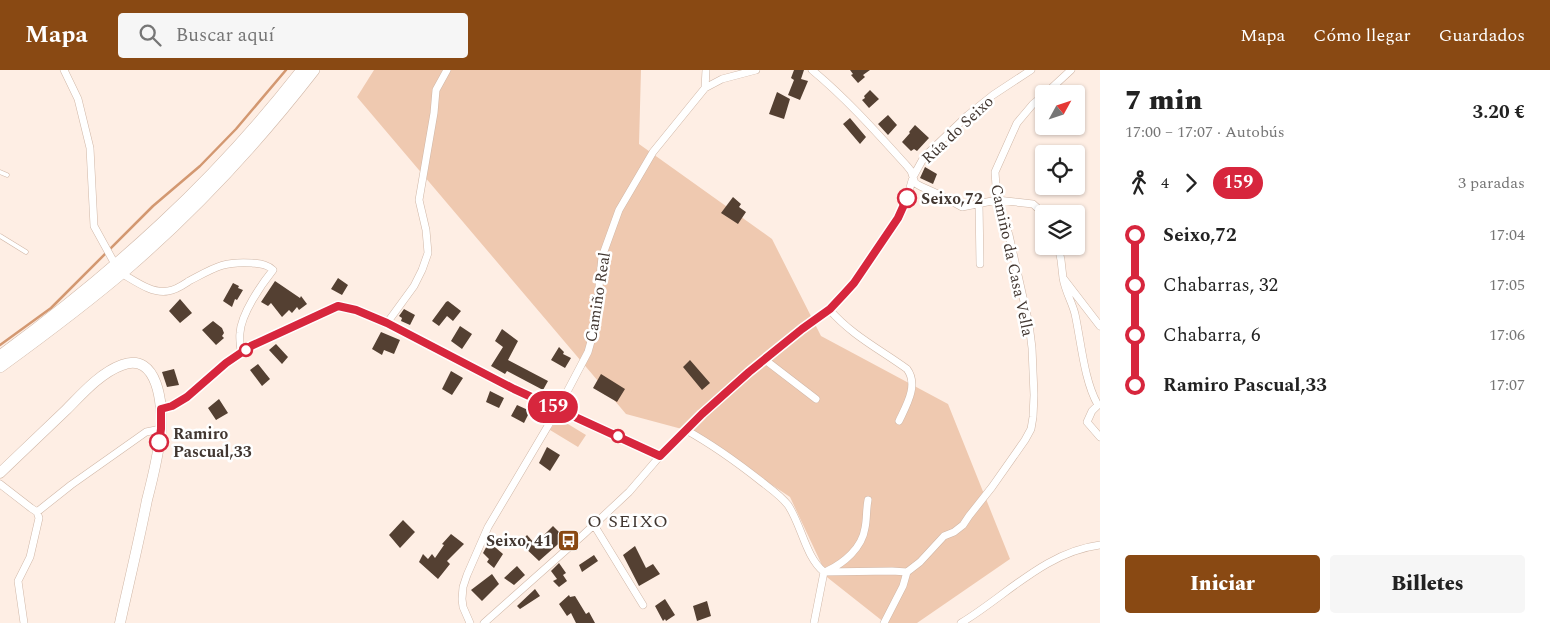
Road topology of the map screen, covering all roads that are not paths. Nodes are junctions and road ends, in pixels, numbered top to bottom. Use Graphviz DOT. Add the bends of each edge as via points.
graph roads {
  1 [pos="64,70"];
  2 [pos="302,70"];
  3 [pos="314,70"];
  4 [pos="447,70"];
  5 [pos="706,70"];
  6 [pos="756,70"];
  7 [pos="812,70"];
  8 [pos="1030,70"];
  9 [pos="1071,70"];
  10 [pos="1054,85"];
  11 [pos="705,88"];
  12 [pos="1035,102"];
  13 [pos="0,172"];
  14 [pos="6,175"];
  15 [pos="913,177"];
  16 [pos="997,200"];
  17 [pos="979,203"];
  18 [pos="1035,206"];
  19 [pos="0,236"];
  20 [pos="26,252"];
  21 [pos="1061,255"];
  22 [pos="980,264"];
  23 [pos="116,265"];
  24 [pos="1064,278"];
  25 [pos="830,309"];
  26 [pos="387,323"];
  27 [pos="1100,326"];
  28 [pos="241,353"];
  29 [pos="0,356"];
  30 [pos="764,359"];
  31 [pos="0,367"];
  32 [pos="816,399"];
  33 [pos="161,409"];
  34 [pos="558,409"];
  35 [pos="899,421"];
  36 [pos="161,429"];
  37 [pos="686,430"];
  38 [pos="1100,437"];
  39 [pos="660,456"];
  40 [pos="0,473"];
  41 [pos="0,484"];
  42 [pos="868,500"];
  43 [pos="37,512"];
  44 [pos="594,525"];
  45 [pos="1100,545"];
  46 [pos="824,572"];
  47 [pos="907,572"];
  48 [pos="643,605"];
  49 [pos="24,623"];
  50 [pos="120,623"];
  51 [pos="470,623"];
  52 [pos="484,623"];
  53 [pos="814,623"];
  54 [pos="884,623"];
  55 [pos="961,623"];
  1 -- 23 [label="street" via="78,99 90,148 94,226"];
  2 -- 23 [label="main road" via="207,180"];
  3 -- 23 [label="main road" via="273,122 169,231"];
  4 -- 26 [label="street" via="436,90 419,200 428,253 414,286"];
  5 -- 11 [label="street"];
  6 -- 11 [label="street, Camiño Real" via="722,79"];
  7 -- 15 [label="street" via="859,114 908,166"];
  8 -- 15 [label="street, Rúa do Seixo" via="993,95 946,135 924,156"];
  9 -- 10 [label="street, Camiño da Casa Vella"];
  11 -- 34 [label="street, Camiño Real" via="653,152 619,210 602,257 588,352"];
  12 -- 16 [label="street, Camiño da Casa Vella" via="1016,123 995,172"];
  13 -- 14 [label="lane"];
  15 -- 17 [label="street" via="920,186 962,207"];
  15 -- 25 [label="street, Rúa do Seixo" via="898,218 854,283"];
  16 -- 17 [label="street"];
  16 -- 18 [label="street"];
  16 -- 47 [label="street, Camiño da Casa Vella" via="1009,235 1029,324 1034,395 1031,429 964,525 944,536"];
  17 -- 22 [label="street"];
  19 -- 20 [label="lane"];
  21 -- 24 [label="street"];
  23 -- 28 [label="street" via="149,288 159,291 169,291 225,264 269,266 273,270 259,287 240,328"];
  23 -- 29 [label="main road"];
  23 -- 31 [label="main road" via="88,301"];
  24 -- 27 [label="street"];
  24 -- 38 [label="street" via="1098,405 1086,422"];
  25 -- 30 [label="street, Rúa do Seixo"];
  25 -- 35 [label="street" via="867,342 908,369 911,391"];
  26 -- 28 [label="street" via="338,306"];
  26 -- 34 [label="street"];
  28 -- 33 [label="street" via="187,397"];
  30 -- 32 [label="street"];
  30 -- 37 [label="street, Rúa do Seixo"];
  33 -- 36 [label="street"];
  33 -- 40 [label="street" via="151,372 142,364 122,365 89,388"];
  34 -- 39 [label="street"];
  34 -- 51 [label="street, Camiño Real" via="488,527 466,575 462,599"];
  36 -- 43 [label="street" via="146,432"];
  36 -- 50 [label="street"];
  37 -- 39 [label="street, Rúa do Seixo"];
  37 -- 46 [label="street" via="749,472 787,504 814,561"];
  39 -- 44 [label="street, Rúa do Seixo" via="630,492"];
  41 -- 43 [label="street"];
  42 -- 46 [label="street" via="861,540 849,556"];
  43 -- 49 [label="street" via="39,518 30,557 18,581"];
  44 -- 48 [label="street"];
  44 -- 52 [label="street, Rúa do Seixo"];
  45 -- 55 [label="street" via="1063,555"];
  46 -- 47 [label="street"];
  46 -- 53 [label="street"];
  47 -- 54 [label="street"];
}
